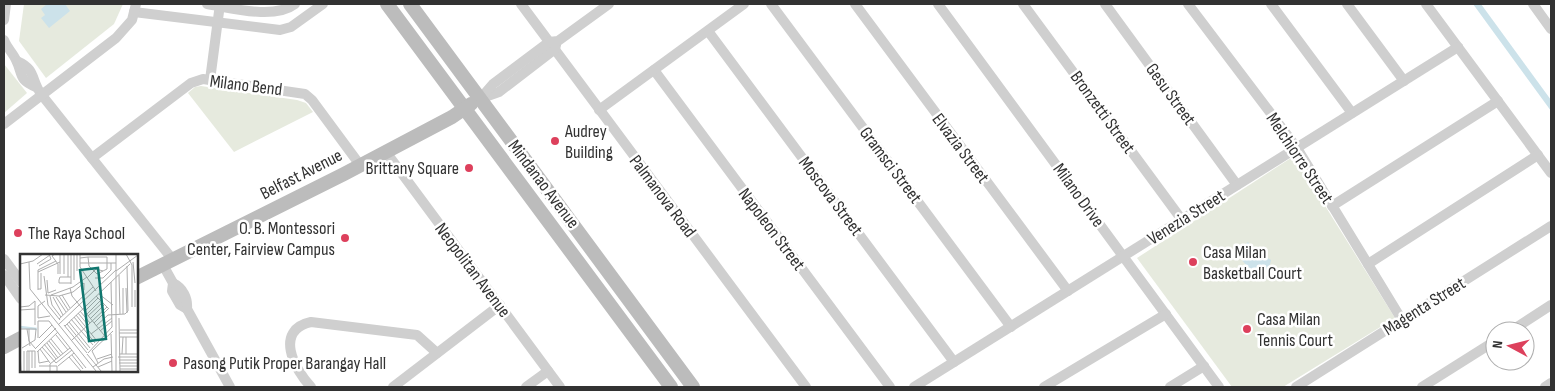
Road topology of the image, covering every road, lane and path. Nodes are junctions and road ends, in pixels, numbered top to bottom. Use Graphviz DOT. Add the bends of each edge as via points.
graph roads {
  1 [pos="6,4"];
  2 [pos="207,4"];
  3 [pos="295,4"];
  4 [pos="323,4"];
  5 [pos="387,4"];
  6 [pos="410,4"];
  7 [pos="521,4"];
  8 [pos="609,4"];
  9 [pos="744,4"];
  10 [pos="771,4"];
  11 [pos="855,4"];
  12 [pos="938,4"];
  13 [pos="1023,4"];
  14 [pos="1104,4"];
  15 [pos="1188,4"];
  16 [pos="1272,4"];
  17 [pos="1347,4"];
  18 [pos="1426,4"];
  19 [pos="1533,4"];
  20 [pos="220,5"];
  21 [pos="135,8"];
  22 [pos="4,20"];
  23 [pos="218,22"];
  24 [pos="1551,29"];
  25 [pos="708,31"];
  26 [pos="4,40"];
  27 [pos="554,44"];
  28 [pos="1458,47"];
  29 [pos="654,70"];
  30 [pos="210,80"];
  31 [pos="1404,80"];
  32 [pos="39,90"];
  33 [pos="480,98"];
  34 [pos="1498,101"];
  35 [pos="464,109"];
  36 [pos="599,110"];
  37 [pos="1352,113"];
  38 [pos="4,124"];
  39 [pos="1297,148"];
  40 [pos="386,152"];
  41 [pos="1538,155"];
  42 [pos="92,158"];
  43 [pos="360,165"];
  44 [pos="1551,173"];
  45 [pos="1237,185"];
  46 [pos="1332,206"];
  47 [pos="1182,220"];
  48 [pos="1551,226"];
  49 [pos="1123,257"];
  50 [pos="4,259"];
  51 [pos="168,262"];
  52 [pos="1368,264"];
  53 [pos="4,276"];
  54 [pos="138,277"];
  55 [pos="20,281"];
  56 [pos="1068,291"];
  57 [pos="20,298"];
  58 [pos="500,305"];
  59 [pos="1551,305"];
  60 [pos="1166,314"];
  61 [pos="1402,320"];
  62 [pos="1526,321"];
  63 [pos="1011,327"];
  64 [pos="20,339"];
  65 [pos="4,347"];
  66 [pos="1485,347"];
  67 [pos="437,353"];
  68 [pos="954,362"];
  69 [pos="1204,366"];
  70 [pos="548,371"];
  71 [pos="1551,383"];
  72 [pos="230,387"];
  73 [pos="311,387"];
  74 [pos="393,387"];
  75 [pos="526,387"];
  76 [pos="560,387"];
  77 [pos="671,387"];
  78 [pos="693,387"];
  79 [pos="806,387"];
  80 [pos="890,387"];
  81 [pos="914,387"];
  82 [pos="1044,387"];
  83 [pos="1170,387"];
  84 [pos="1219,387"];
  85 [pos="1296,387"];
  86 [pos="1422,387"];
  87 [pos="1545,387"];
  1 -- 22 [label="street"];
  2 -- 20 [label="street"];
  3 -- 20 [label="street" via="279,12"];
  4 -- 23 [label="street" via="285,30"];
  5 -- 35 [label="main road, Mindanao Avenue"];
  6 -- 33 [label="main road, Mindanao Avenue"];
  7 -- 27 [label="street, Palmanova Road"];
  8 -- 27 [label="street"];
  9 -- 25 [label="street"];
  10 -- 63 [label="street, Gramsci Street"];
  11 -- 56 [label="street, Elvazia Street"];
  12 -- 49 [label="street, Milano Drive"];
  13 -- 47 [label="street, Bronzetti Street"];
  14 -- 45 [label="street, Gesu Street"];
  15 -- 39 [label="street, Melchiorre Street"];
  16 -- 37 [label="street"];
  17 -- 31 [label="street"];
  18 -- 28 [label="street"];
  19 -- 24 [label="street"];
  20 -- 23 [label="street"];
  21 -- 23 [label="street"];
  21 -- 32 [label="street" via="128,26 116,38"];
  23 -- 30 [label="street"];
  25 -- 29 [label="street"];
  25 -- 68 [label="street, Moscova Street"];
  26 -- 32 [label="street" via="17,61 31,71"];
  27 -- 33 [label="street" via="499,92"];
  27 -- 36 [label="street, Palmanova Road"];
  28 -- 31 [label="street, Venezia Street"];
  28 -- 34 [label="street"];
  29 -- 36 [label="street"];
  29 -- 80 [label="street, Napoleon Street"];
  30 -- 42 [label="street, Milano Bend" via="197,80"];
  30 -- 43 [label="street, Milano Bend" via="305,94"];
  31 -- 37 [label="street, Venezia Street"];
  32 -- 38 [label="street"];
  32 -- 42 [label="street"];
  33 -- 35 [label="main road, Belfast Avenue"];
  33 -- 78 [label="main road, Mindanao Avenue"];
  34 -- 41 [label="street"];
  34 -- 46 [label="street"];
  35 -- 40 [label="main road, Belfast Avenue"];
  35 -- 77 [label="main road, Mindanao Avenue"];
  36 -- 79 [label="street, Palmanova Road"];
  37 -- 39 [label="street, Venezia Street"];
  39 -- 45 [label="street, Venezia Street"];
  39 -- 46 [label="street, Melchiorre Street"];
  40 -- 43 [label="main road, Belfast Avenue"];
  40 -- 58 [label="street, Neopolitan Avenue"];
  41 -- 44 [label="street"];
  41 -- 52 [label="street"];
  42 -- 51 [label="street"];
  43 -- 51 [label="main road, Belfast Avenue"];
  45 -- 47 [label="street, Venezia Street"];
  46 -- 52 [label="street, Melchiorre Street"];
  47 -- 49 [label="street, Venezia Street"];
  48 -- 61 [label="street, Magenta Street"];
  49 -- 56 [label="street, Venezia Street"];
  49 -- 60 [label="street, Milano Drive"];
  50 -- 55 [label="street"];
  51 -- 54 [label="main road, Belfast Avenue"];
  51 -- 72 [label="street" via="173,283 180,286 188,301 187,309"];
  52 -- 61 [label="street, Melchiorre Street"];
  53 -- 57 [label="street"];
  56 -- 63 [label="street, Venezia Street"];
  58 -- 67 [label="street"];
  58 -- 70 [label="street, Neopolitan Avenue"];
  59 -- 62 [label="street"];
  60 -- 69 [label="street, Milano Drive"];
  60 -- 82 [label="street"];
  61 -- 85 [label="street, Magenta Street"];
  63 -- 68 [label="street, Venezia Street"];
  64 -- 65 [label="main road"];
  66 -- 86 [label="street"];
  67 -- 73 [label="street" via="417,335 311,322 302,324 292,334 289,349 296,367"];
  67 -- 74 [label="street"];
  68 -- 81 [label="street, Venezia Street"];
  69 -- 83 [label="street"];
  69 -- 84 [label="street, Milano Drive"];
  70 -- 75 [label="street"];
  70 -- 76 [label="street, Neopolitan Avenue"];
  71 -- 87 [label="street"];
}
